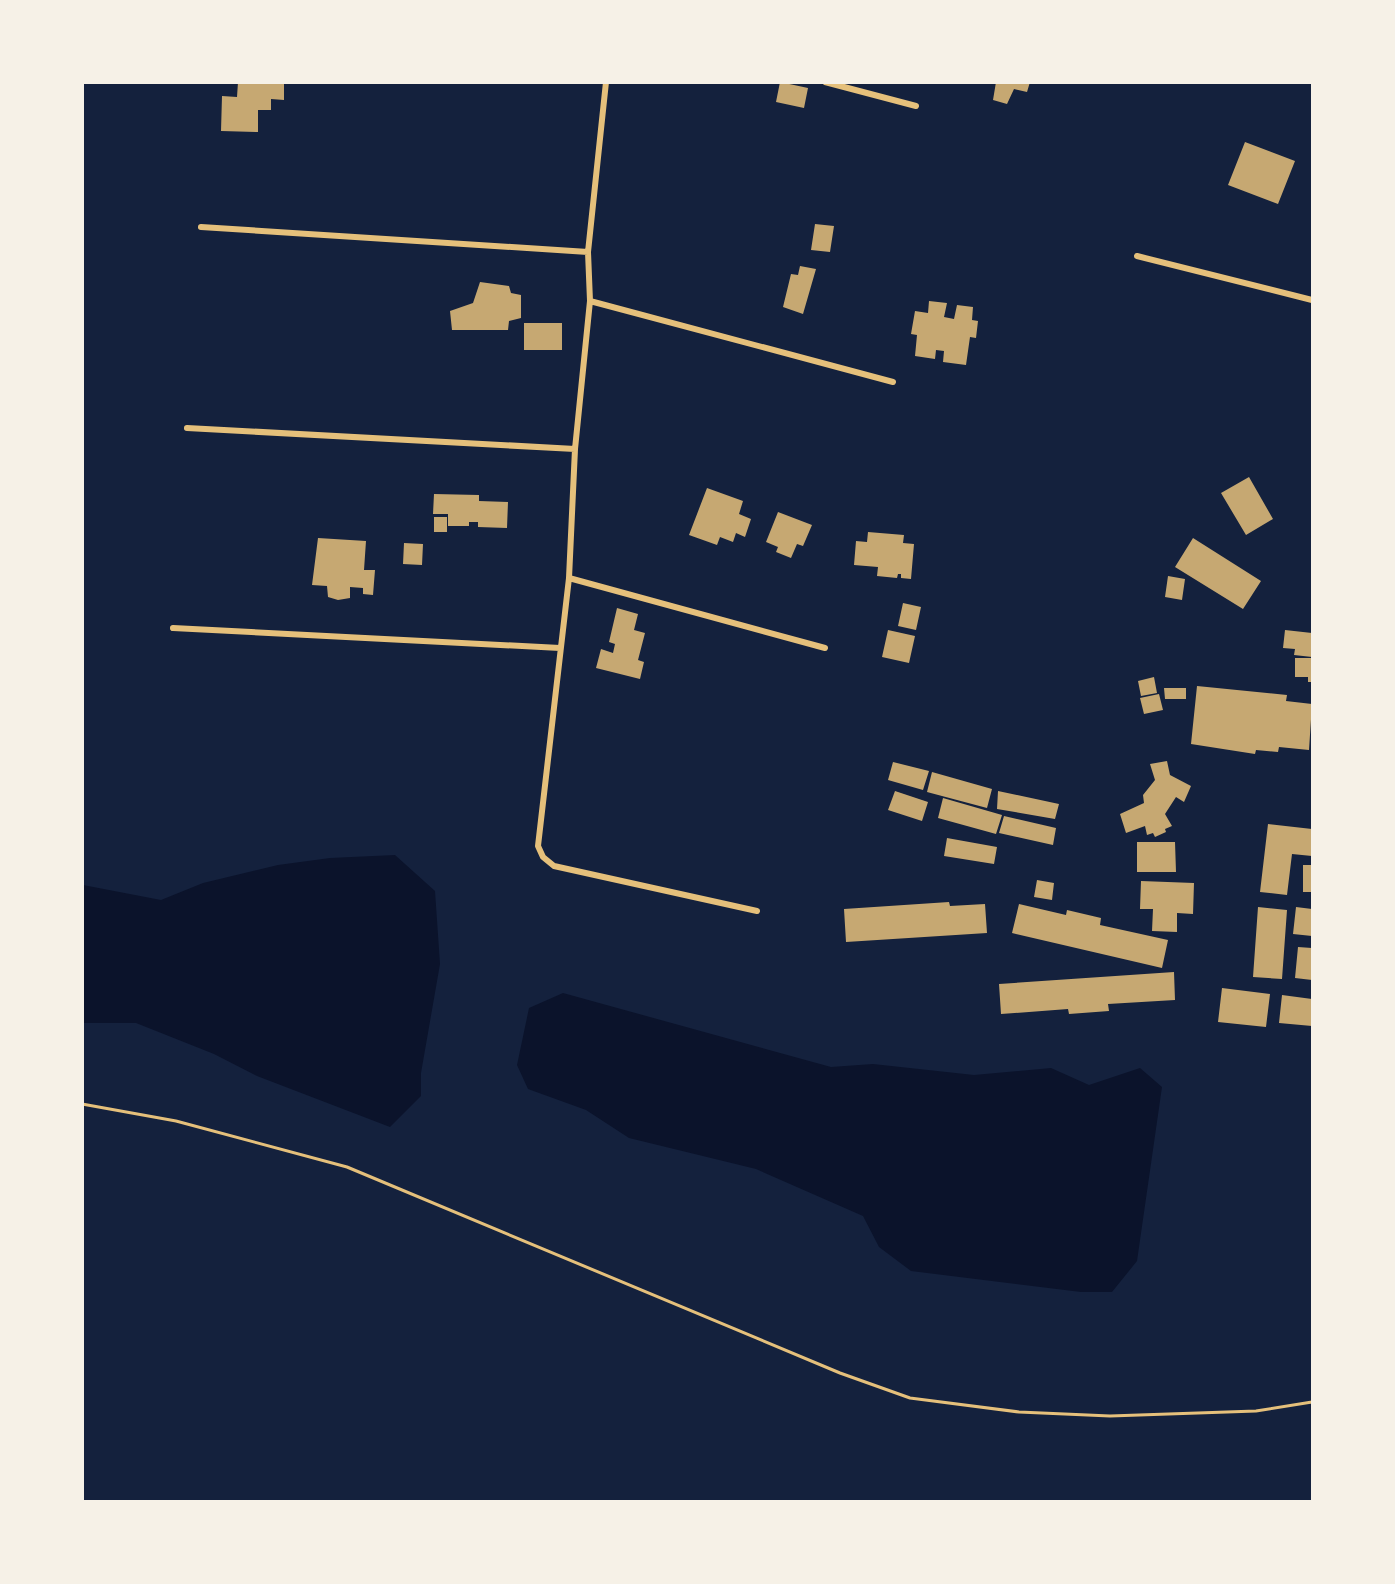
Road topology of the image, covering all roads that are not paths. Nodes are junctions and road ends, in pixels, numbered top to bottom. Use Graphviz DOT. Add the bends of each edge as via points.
graph roads {
  1 [pos="606,82"];
  2 [pos="825,82"];
  3 [pos="916,106"];
  4 [pos="201,227"];
  5 [pos="588,252"];
  6 [pos="1137,256"];
  7 [pos="1312,300"];
  8 [pos="590,301"];
  9 [pos="893,382"];
  10 [pos="187,428"];
  11 [pos="575,449"];
  12 [pos="569,578"];
  13 [pos="173,628"];
  14 [pos="560,648"];
  15 [pos="825,648"];
  16 [pos="757,911"];
  1 -- 5 [label="street"];
  2 -- 3 [label="street"];
  4 -- 5 [label="street"];
  5 -- 8 [label="street"];
  6 -- 7 [label="street"];
  8 -- 9 [label="street"];
  8 -- 11 [label="street"];
  10 -- 11 [label="street"];
  11 -- 12 [label="street"];
  12 -- 14 [label="street"];
  12 -- 15 [label="street"];
  13 -- 14 [label="street"];
  14 -- 16 [label="street" via="538,830 543,857 554,866 575,872"];
}
